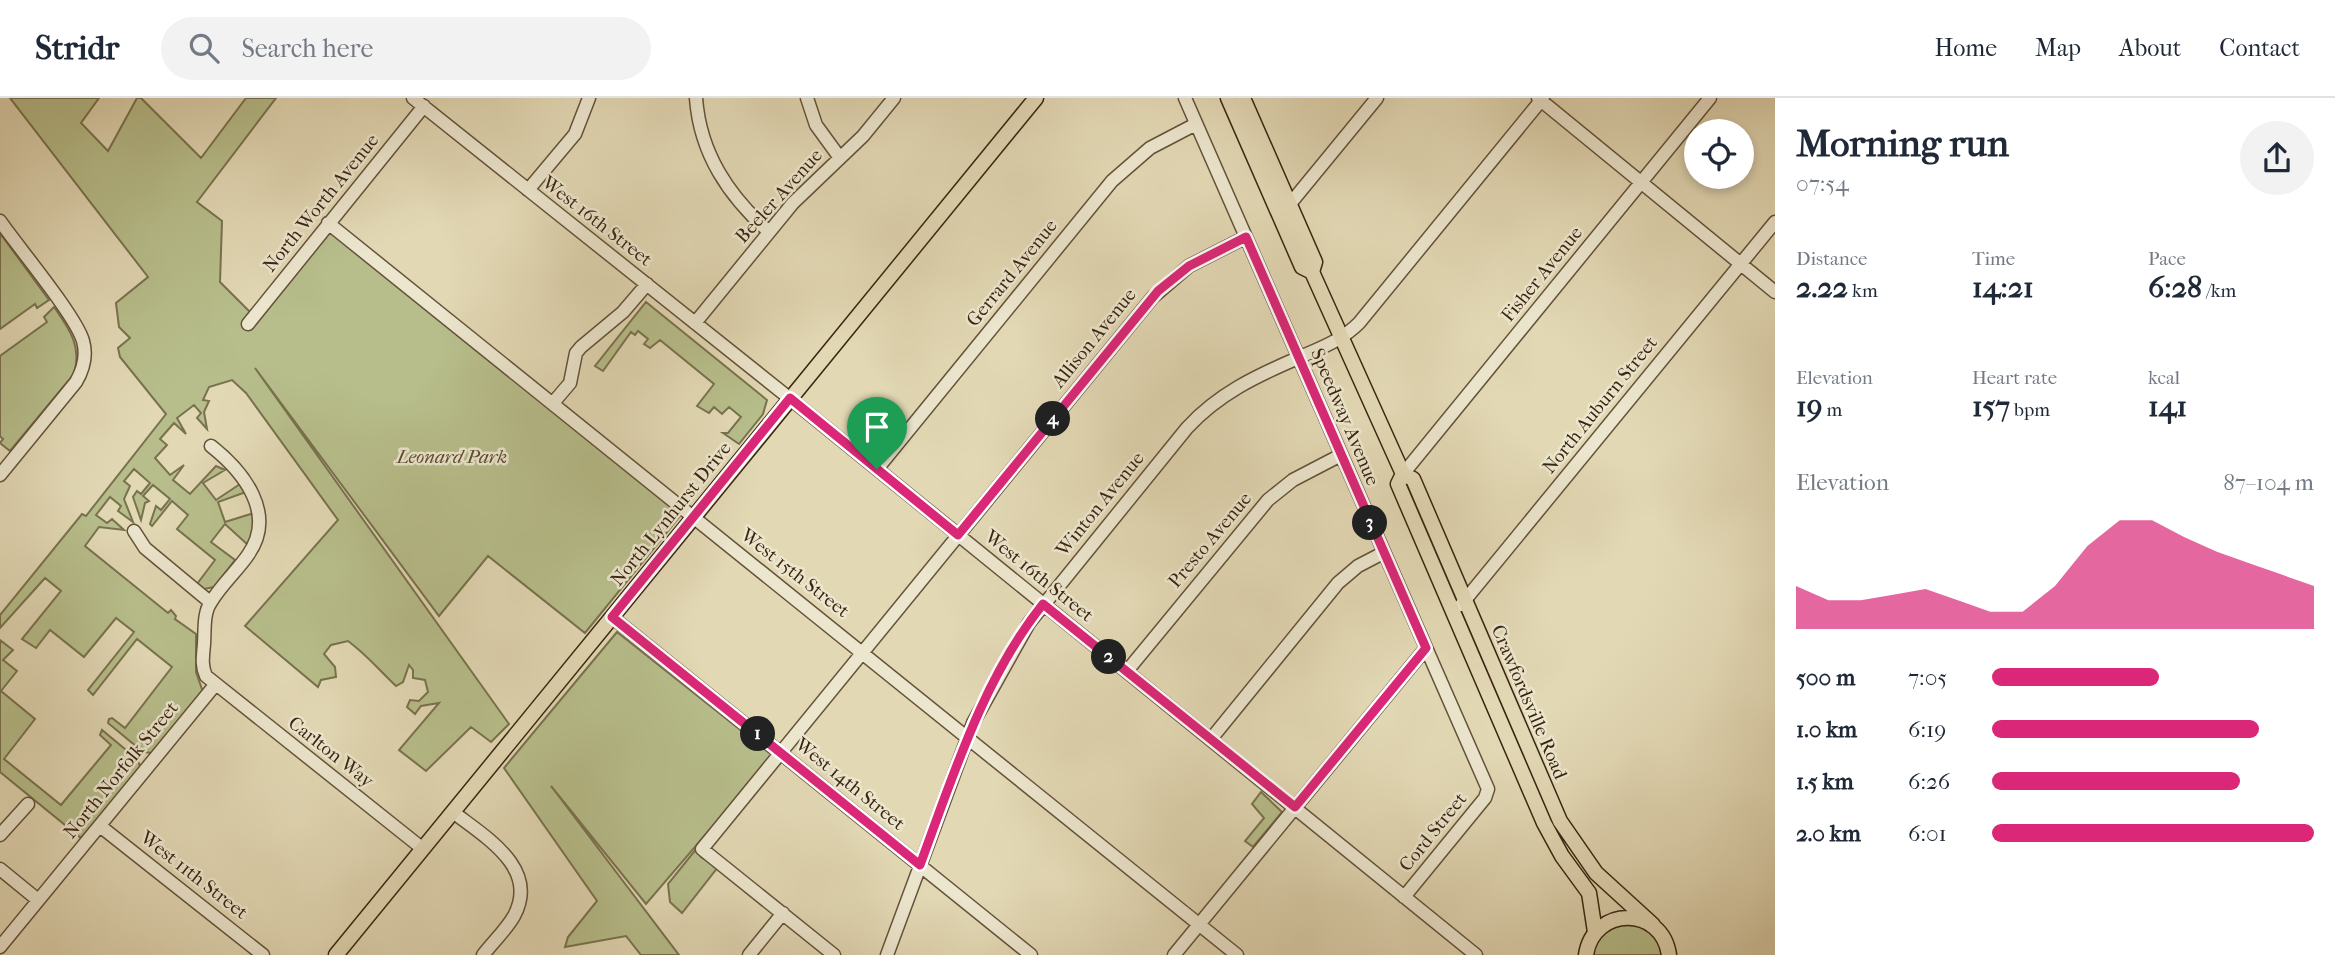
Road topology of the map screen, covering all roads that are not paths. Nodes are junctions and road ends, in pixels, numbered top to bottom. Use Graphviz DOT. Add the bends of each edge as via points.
graph roads {
  1 [pos="589,98"];
  2 [pos="696,98"];
  3 [pos="807,98"];
  4 [pos="894,98"];
  5 [pos="1035,98"];
  6 [pos="1185,98"];
  7 [pos="1228,98"];
  8 [pos="1243,98"];
  9 [pos="1377,98"];
  10 [pos="1710,98"];
  11 [pos="1541,99"];
  12 [pos="418,102"];
  13 [pos="1196,124"];
  14 [pos="840,158"];
  15 [pos="1641,182"];
  16 [pos="528,190"];
  17 [pos="1290,204"];
  18 [pos="1280,216"];
  19 [pos="0,221"];
  20 [pos="1775,222"];
  21 [pos="328,223"];
  22 [pos="769,232"];
  23 [pos="1246,237"];
  24 [pos="1741,264"];
  25 [pos="1312,272"];
  26 [pos="647,285"];
  27 [pos="1775,292"];
  28 [pos="695,323"];
  29 [pos="248,324"];
  30 [pos="1342,338"];
  31 [pos="1299,358"];
  32 [pos="790,398"];
  33 [pos="553,402"];
  34 [pos="211,446"];
  35 [pos="1341,455"];
  36 [pos="877,469"];
  37 [pos="1403,474"];
  38 [pos="0,475"];
  39 [pos="693,517"];
  40 [pos="134,531"];
  41 [pos="958,535"];
  42 [pos="1383,553"];
  43 [pos="1464,601"];
  44 [pos="210,602"];
  45 [pos="1043,604"];
  46 [pos="1455,614"];
  47 [pos="612,617"];
  48 [pos="1426,648"];
  49 [pos="863,652"];
  50 [pos="1127,671"];
  51 [pos="215,685"];
  52 [pos="968,737"];
  53 [pos="1211,739"];
  54 [pos="781,752"];
  55 [pos="1488,789"];
  56 [pos="27,804"];
  57 [pos="1295,807"];
  58 [pos="453,812"];
  59 [pos="100,826"];
  60 [pos="0,835"];
  61 [pos="423,849"];
  62 [pos="920,865"];
  63 [pos="0,869"];
  64 [pos="1405,897"];
  65 [pos="37,900"];
  66 [pos="783,913"];
  67 [pos="1199,925"];
  68 [pos="1653,925"];
  69 [pos="1593,935"];
  70 [pos="0,947"];
  71 [pos="263,955"];
  72 [pos="337,955"];
  73 [pos="483,955"];
  74 [pos="749,955"];
  75 [pos="834,955"];
  76 [pos="887,955"];
  77 [pos="1031,955"];
  78 [pos="1174,955"];
  79 [pos="1237,955"];
  80 [pos="1476,955"];
  81 [pos="1578,955"];
  82 [pos="1587,955"];
  83 [pos="1669,955"];
  1 -- 16 [label="street" via="575,134"];
  2 -- 22 [label="street" via="701,132 719,175 741,206"];
  3 -- 14 [label="street" via="818,129"];
  4 -- 14 [label="street, Beeler Avenue"];
  5 -- 32 [label="main road, North Lynhurst Drive"];
  6 -- 13 [label="street, Speedway Avenue"];
  7 -- 18 [label="main road, Crawfordsville Road"];
  8 -- 17 [label="main road, Crawfordsville Road"];
  9 -- 17 [label="street"];
  10 -- 15 [label="street, Fisher Avenue"];
  11 -- 15 [label="street"];
  11 -- 30 [label="street" via="1364,319"];
  12 -- 16 [label="street, West 16th Street"];
  12 -- 21 [label="street, North Worth Avenue"];
  13 -- 23 [label="street, Speedway Avenue"];
  13 -- 36 [label="street, Gerrard Avenue" via="1150,148 1112,181"];
  14 -- 22 [label="street, Beeler Avenue"];
  15 -- 24 [label="street"];
  15 -- 37 [label="street, Fisher Avenue"];
  16 -- 26 [label="street, West 16th Street"];
  17 -- 18 [label="street"];
  17 -- 25 [label="main road, Crawfordsville Road" via="1315,262"];
  18 -- 25 [label="main road, Crawfordsville Road" via="1302,267"];
  19 -- 38 [label="street" via="75,326 83,341 84,360 76,383"];
  20 -- 24 [label="street, North Auburn Street"];
  21 -- 29 [label="street, North Worth Avenue"];
  21 -- 33 [label="street, West 15th Street"];
  22 -- 28 [label="street, Beeler Avenue"];
  23 -- 31 [label="street, Speedway Avenue"];
  23 -- 41 [label="street, Allison Avenue" via="1189,266 1158,291"];
  24 -- 27 [label="street"];
  24 -- 43 [label="street, North Auburn Street"];
  25 -- 30 [label="main road, Crawfordsville Road"];
  26 -- 28 [label="street, West 16th Street"];
  26 -- 33 [label="street" via="576,353 570,383"];
  28 -- 32 [label="street, West 16th Street"];
  30 -- 31 [label="street, Winton Avenue"];
  30 -- 37 [label="main road, Crawfordsville Road"];
  31 -- 35 [label="street, Speedway Avenue"];
  31 -- 45 [label="street, Winton Avenue" via="1242,383 1200,415"];
  32 -- 36 [label="street, West 16th Street"];
  32 -- 39 [label="main road, North Lynhurst Drive"];
  33 -- 39 [label="street, West 15th Street"];
  34 -- 44 [label="street" via="236,469 258,502 262,520 257,541"];
  35 -- 42 [label="street, Speedway Avenue"];
  35 -- 50 [label="street, Presto Avenue" via="1293,480 1268,500"];
  36 -- 41 [label="street, West 16th Street"];
  37 -- 43 [label="main road, Crawfordsville Road" via="1413,480"];
  37 -- 46 [label="main road, Crawfordsville Road" via="1398,484"];
  39 -- 47 [label="main road, North Lynhurst Drive"];
  39 -- 49 [label="street, West 15th Street"];
  40 -- 44 [label="street" via="145,548"];
  41 -- 45 [label="street, West 16th Street"];
  41 -- 49 [label="street, Allison Avenue"];
  42 -- 48 [label="street, Speedway Avenue"];
  42 -- 53 [label="street" via="1338,583"];
  43 -- 46 [label="street, North Auburn Street"];
  43 -- 68 [label="main road, Crawfordsville Road" via="1566,831 1607,884"];
  44 -- 51 [label="street" via="202,663"];
  45 -- 50 [label="street, West 16th Street"];
  45 -- 52 [label="street, Winton Avenue"];
  46 -- 69 [label="main road, Crawfordsville Road" via="1550,834 1592,898"];
  47 -- 54 [label="street, West 14th Street"];
  47 -- 58 [label="main road, North Lynhurst Drive"];
  48 -- 55 [label="street, Speedway Avenue"];
  48 -- 57 [label="street"];
  49 -- 52 [label="street, West 15th Street"];
  49 -- 54 [label="street, Allison Avenue"];
  50 -- 53 [label="street, West 16th Street"];
  51 -- 59 [label="street, North Norfolk Street"];
  51 -- 61 [label="street, Carlton Way"];
  52 -- 62 [label="street, Winton Avenue"];
  52 -- 67 [label="street, West 15th Street"];
  53 -- 57 [label="street, West 16th Street"];
  54 -- 62 [label="street, West 14th Street"];
  54 -- 66 [label="street, Allison Avenue" via="702,849"];
  55 -- 64 [label="street, Cord Street"];
  56 -- 60 [label="street"];
  57 -- 64 [label="street, West 16th Street"];
  57 -- 67 [label="street"];
  58 -- 61 [label="main road, North Lynhurst Drive"];
  58 -- 73 [label="street" via="507,856 519,878 515,914"];
  59 -- 65 [label="street, North Norfolk Street"];
  59 -- 71 [label="street, West 11th Street"];
  61 -- 72 [label="main road, North Lynhurst Drive"];
  62 -- 76 [label="street, Winton Avenue"];
  62 -- 77 [label="street, West 14th Street"];
  63 -- 65 [label="street"];
  64 -- 80 [label="street, West 16th Street"];
  65 -- 70 [label="street, North Norfolk Street"];
  66 -- 74 [label="street"];
  66 -- 75 [label="street"];
  67 -- 78 [label="street"];
  67 -- 79 [label="street, West 15th Street"];
  68 -- 69 [label="main road" via="1621,917 1605,923"];
  68 -- 83 [label="main road"];
  69 -- 81 [label="street"];
  69 -- 82 [label="main road, Crawfordsville Road"];
}
